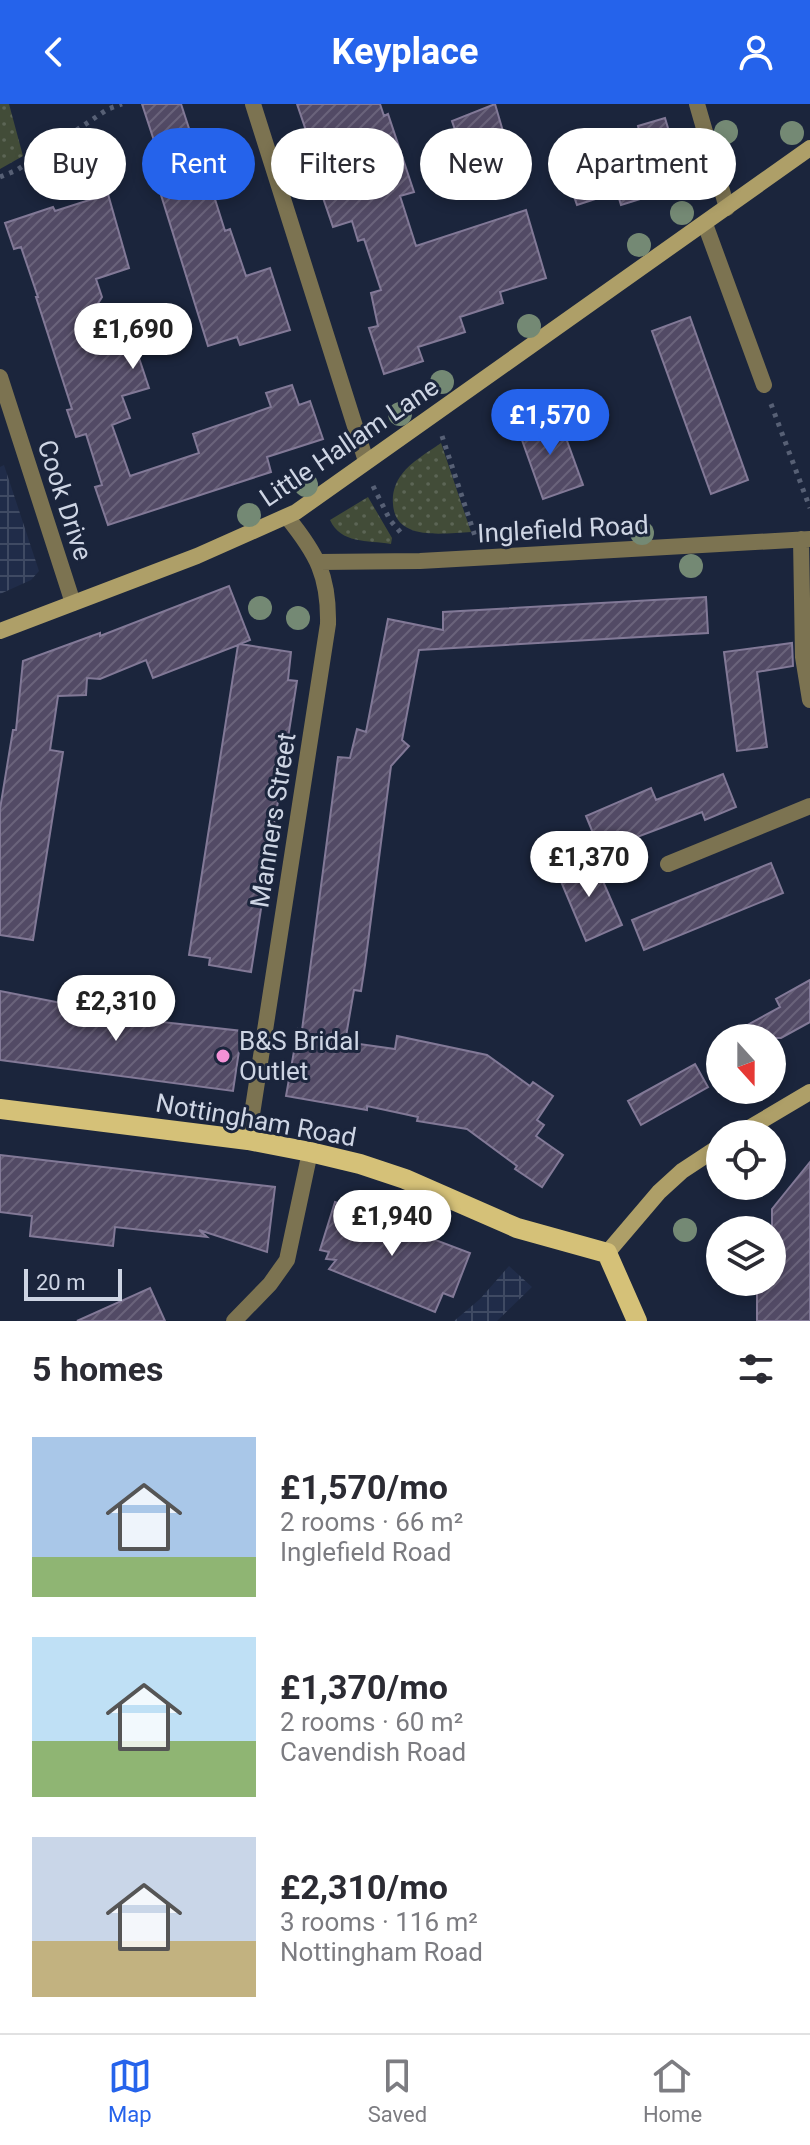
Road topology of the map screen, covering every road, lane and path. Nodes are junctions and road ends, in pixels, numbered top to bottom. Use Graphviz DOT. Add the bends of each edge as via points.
graph roads {
  1 [pos="122,104"];
  2 [pos="253,104"];
  3 [pos="697,104"];
  4 [pos="810,148"];
  5 [pos="0,177"];
  6 [pos="727,208"];
  7 [pos="705,224"];
  8 [pos="0,377"];
  9 [pos="764,385"];
  10 [pos="6,415"];
  11 [pos="442,434"];
  12 [pos="366,461"];
  13 [pos="372,485"];
  14 [pos="810,508"];
  15 [pos="287,517"];
  16 [pos="401,533"];
  17 [pos="476,537"];
  18 [pos="805,539"];
  19 [pos="319,562"];
  20 [pos="73,603"];
  21 [pos="0,631"];
  22 [pos="810,700"];
  23 [pos="810,806"];
  24 [pos="668,864"];
  25 [pos="810,1092"];
  26 [pos="0,1109"];
  27 [pos="763,1120"];
  28 [pos="248,1140"];
  29 [pos="310,1152"];
  30 [pos="706,1155"];
  31 [pos="607,1253"];
  32 [pos="234,1321"];
  33 [pos="637,1321"];
  1 -- 5 [label="path"];
  2 -- 12 [label="street"];
  3 -- 6 [label="street"];
  4 -- 6 [label="street, Little Hallam Lane"];
  6 -- 7 [label="street, Little Hallam Lane"];
  7 -- 9 [label="street"];
  7 -- 12 [label="street, Little Hallam Lane"];
  8 -- 10 [label="street, Cook Drive"];
  9 -- 14 [label="path"];
  10 -- 20 [label="street, Cook Drive"];
  11 -- 17 [label="path"];
  12 -- 15 [label="street, Little Hallam Lane"];
  13 -- 16 [label="path"];
  15 -- 19 [label="street, Manners Street"];
  15 -- 20 [label="street, Little Hallam Lane"];
  18 -- 19 [label="street, Inglefield Road"];
  18 -- 22 [label="street" via="803,657"];
  19 -- 28 [label="street, Manners Street" via="328,609 325,642"];
  20 -- 21 [label="street, Little Hallam Lane"];
  23 -- 24 [label="street"];
  25 -- 27 [label="street"];
  26 -- 28 [label="main road, Nottingham Road"];
  28 -- 29 [label="main road, Nottingham Road"];
  29 -- 31 [label="main road, Nottingham Road" via="405,1179 517,1228"];
  29 -- 32 [label="street" via="287,1260"];
  30 -- 31 [label="street" via="659,1192"];
  31 -- 33 [label="main road"];
}
